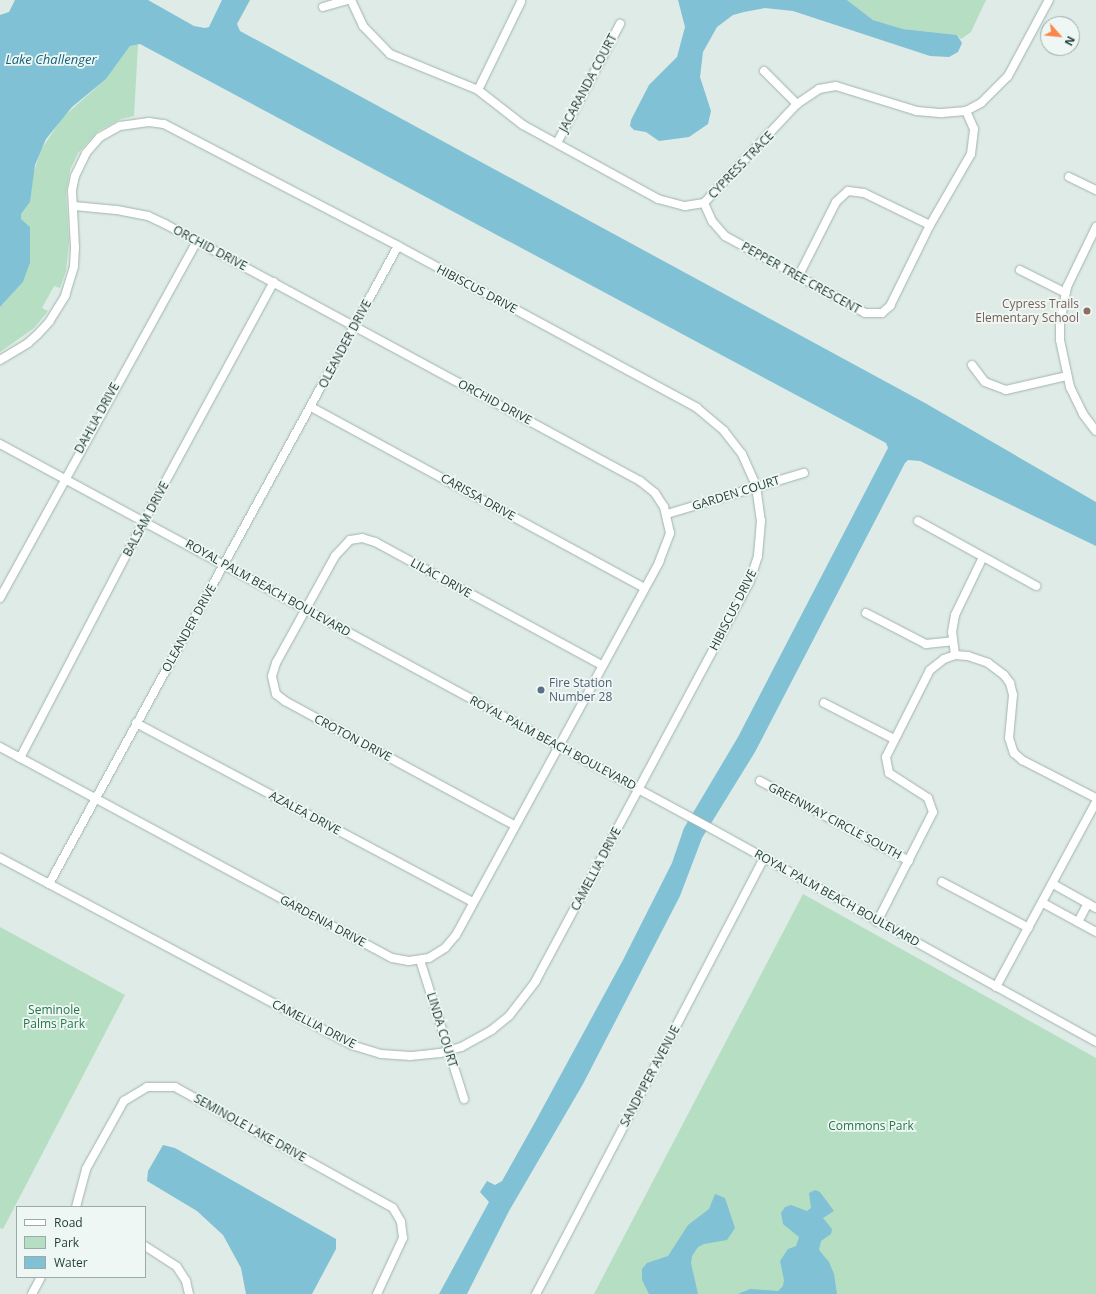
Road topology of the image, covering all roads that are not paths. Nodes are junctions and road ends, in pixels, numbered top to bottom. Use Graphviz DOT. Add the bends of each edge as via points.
graph roads {
  1 [pos="347,0"];
  2 [pos="351,0"];
  3 [pos="1049,0"];
  4 [pos="519,1"];
  5 [pos="323,7"];
  6 [pos="620,24"];
  7 [pos="764,71"];
  8 [pos="478,90"];
  9 [pos="797,104"];
  10 [pos="966,111"];
  11 [pos="557,143"];
  12 [pos="1069,177"];
  13 [pos="1096,190"];
  14 [pos="704,203"];
  15 [pos="74,206"];
  16 [pos="930,225"];
  17 [pos="1096,227"];
  18 [pos="197,241"];
  19 [pos="398,246"];
  20 [pos="1020,270"];
  21 [pos="799,275"];
  22 [pos="274,282"];
  23 [pos="1066,293"];
  24 [pos="354,326"];
  25 [pos="0,360"];
  26 [pos="972,365"];
  27 [pos="1067,376"];
  28 [pos="311,407"];
  29 [pos="1096,431"];
  30 [pos="3,444"];
  31 [pos="804,473"];
  32 [pos="65,477"];
  33 [pos="756,486"];
  34 [pos="667,514"];
  35 [pos="144,521"];
  36 [pos="918,521"];
  37 [pos="983,557"];
  38 [pos="225,565"];
  39 [pos="1036,586"];
  40 [pos="644,588"];
  41 [pos="0,598"];
  42 [pos="306,609"];
  43 [pos="866,613"];
  44 [pos="952,641"];
  45 [pos="955,656"];
  46 [pos="602,666"];
  47 [pos="824,703"];
  48 [pos="136,723"];
  49 [pos="894,739"];
  50 [pos="558,745"];
  51 [pos="0,747"];
  52 [pos="20,758"];
  53 [pos="760,780"];
  54 [pos="638,789"];
  55 [pos="96,798"];
  56 [pos="1096,798"];
  57 [pos="1096,802"];
  58 [pos="514,825"];
  59 [pos="764,857"];
  60 [pos="0,858"];
  61 [pos="909,861"];
  62 [pos="942,882"];
  63 [pos="49,884"];
  64 [pos="1053,884"];
  65 [pos="473,902"];
  66 [pos="1043,903"];
  67 [pos="1088,903"];
  68 [pos="1096,908"];
  69 [pos="877,922"];
  70 [pos="1078,922"];
  71 [pos="1029,928"];
  72 [pos="1096,932"];
  73 [pos="420,960"];
  74 [pos="996,987"];
  75 [pos="1096,1042"];
  76 [pos="448,1051"];
  77 [pos="464,1099"];
  78 [pos="76,1206"];
  79 [pos="146,1247"];
  80 [pos="40,1278"];
  81 [pos="32,1294"];
  82 [pos="189,1294"];
  83 [pos="377,1294"];
  84 [pos="536,1294"];
  1 -- 5 [label="street"];
  2 -- 8 [label="street, CYPRESS TRACE" via="367,31 390,54"];
  3 -- 10 [label="street, CYPRESS TRACE" via="1008,76 990,95"];
  4 -- 8 [label="street"];
  6 -- 11 [label="street, JACARANDA COURT"];
  7 -- 9 [label="street"];
  8 -- 11 [label="street, CYPRESS TRACE" via="507,115"];
  9 -- 10 [label="street, CYPRESS TRACE" via="815,91 836,86 917,111"];
  9 -- 14 [label="street, CYPRESS TRACE"];
  10 -- 16 [label="street, PEPPER TREE CRESCENT" via="974,129 973,146 958,178"];
  11 -- 14 [label="street, CYPRESS TRACE" via="667,203 685,206"];
  12 -- 13 [label="street"];
  14 -- 21 [label="street, PEPPER TREE CRESCENT" via="712,221 725,236"];
  15 -- 18 [label="street, ORCHID DRIVE" via="148,216"];
  15 -- 19 [label="street, HIBISCUS DRIVE" via="75,176 92,145 100,137 120,126 149,122 177,129 299,197"];
  15 -- 25 [label="street, HIBISCUS DRIVE" via="74,266 65,296 49,322 37,335"];
  16 -- 21 [label="street" via="864,193 848,191 836,202"];
  16 -- 21 [label="street, PEPPER TREE CRESCENT" via="890,306 882,313 865,313"];
  17 -- 23 [label="street"];
  18 -- 22 [label="street, ORCHID DRIVE"];
  18 -- 32 [label="street, DAHLIA DRIVE"];
  19 -- 24 [label="street, OLEANDER DRIVE"];
  19 -- 33 [label="street, HIBISCUS DRIVE" via="697,408 716,422 735,444"];
  20 -- 23 [label="street"];
  22 -- 24 [label="street, ORCHID DRIVE"];
  22 -- 35 [label="street, BALSAM DRIVE"];
  23 -- 27 [label="street" via="1060,340"];
  24 -- 28 [label="street, OLEANDER DRIVE"];
  24 -- 34 [label="street, ORCHID DRIVE" via="640,481 655,493"];
  26 -- 27 [label="street" via="986,382 1006,390"];
  27 -- 29 [label="street" via="1077,404"];
  28 -- 38 [label="street, OLEANDER DRIVE"];
  28 -- 40 [label="street, CARISSA DRIVE"];
  30 -- 32 [label="street, ROYAL PALM BEACH BOULEVARD"];
  31 -- 33 [label="street, GARDEN COURT"];
  32 -- 35 [label="street, ROYAL PALM BEACH BOULEVARD"];
  32 -- 41 [label="street, DAHLIA DRIVE"];
  33 -- 34 [label="street, GARDEN COURT"];
  33 -- 54 [label="street, HIBISCUS DRIVE" via="761,526 754,572"];
  34 -- 40 [label="street, ORCHID DRIVE" via="670,533 667,546"];
  35 -- 38 [label="street, ROYAL PALM BEACH BOULEVARD"];
  35 -- 52 [label="street, BALSAM DRIVE"];
  36 -- 37 [label="street"];
  37 -- 39 [label="street"];
  37 -- 44 [label="street" via="958,604 952,626"];
  38 -- 42 [label="street, ROYAL PALM BEACH BOULEVARD"];
  38 -- 48 [label="street, OLEANDER DRIVE"];
  40 -- 46 [label="street, ORCHID DRIVE"];
  42 -- 46 [label="street, LILAC DRIVE" via="342,545 350,540 362,538 375,542"];
  42 -- 50 [label="street, ROYAL PALM BEACH BOULEVARD"];
  42 -- 58 [label="street, CROTON DRIVE" via="276,663 272,676 276,694 284,701"];
  43 -- 44 [label="street" via="926,644"];
  44 -- 45 [label="street"];
  45 -- 49 [label="street" via="944,659 930,670"];
  45 -- 56 [label="street" via="968,656 988,663 1010,683 1013,702 1010,738 1012,748 1018,757"];
  46 -- 50 [label="street, ORCHID DRIVE"];
  47 -- 49 [label="street"];
  48 -- 55 [label="street, OLEANDER DRIVE"];
  48 -- 65 [label="street, AZALEA DRIVE"];
  49 -- 61 [label="street" via="886,757 890,773 928,798 933,807 932,818"];
  50 -- 54 [label="street, ROYAL PALM BEACH BOULEVARD"];
  50 -- 58 [label="street, GARDENIA DRIVE"];
  51 -- 52 [label="street, GARDENIA DRIVE"];
  52 -- 55 [label="street, GARDENIA DRIVE"];
  53 -- 61 [label="street, GREENWAY CIRCLE SOUTH"];
  54 -- 59 [label="street, ROYAL PALM BEACH BOULEVARD"];
  54 -- 76 [label="street, CAMELLIA DRIVE" via="530,991 509,1016 492,1030"];
  55 -- 63 [label="street, OLEANDER DRIVE"];
  55 -- 73 [label="street, GARDENIA DRIVE" via="392,958"];
  57 -- 64 [label="street"];
  58 -- 65 [label="street, GARDENIA DRIVE"];
  59 -- 69 [label="street, ROYAL PALM BEACH BOULEVARD"];
  59 -- 84 [label="street, SANDPIPER AVENUE"];
  60 -- 63 [label="street, CAMELLIA DRIVE"];
  61 -- 69 [label="street"];
  62 -- 71 [label="street"];
  63 -- 76 [label="street, CAMELLIA DRIVE" via="352,1045 381,1054 398,1056"];
  64 -- 66 [label="street"];
  64 -- 67 [label="street"];
  65 -- 73 [label="street, GARDENIA DRIVE" via="449,944 435,955"];
  66 -- 70 [label="street"];
  66 -- 71 [label="street"];
  67 -- 68 [label="street"];
  67 -- 70 [label="street"];
  69 -- 74 [label="street, ROYAL PALM BEACH BOULEVARD"];
  70 -- 72 [label="street"];
  71 -- 74 [label="street"];
  73 -- 76 [label="street, LINDA COURT"];
  74 -- 75 [label="street, ROYAL PALM BEACH BOULEVARD"];
  76 -- 77 [label="street, LINDA COURT"];
  78 -- 83 [label="street, SEMINOLE LAKE DRIVE" via="86,1169 124,1101 148,1087 175,1087 393,1208 401,1222 403,1238"];
  79 -- 82 [label="street" via="177,1267 186,1281"];
  80 -- 81 [label="street"];
}
